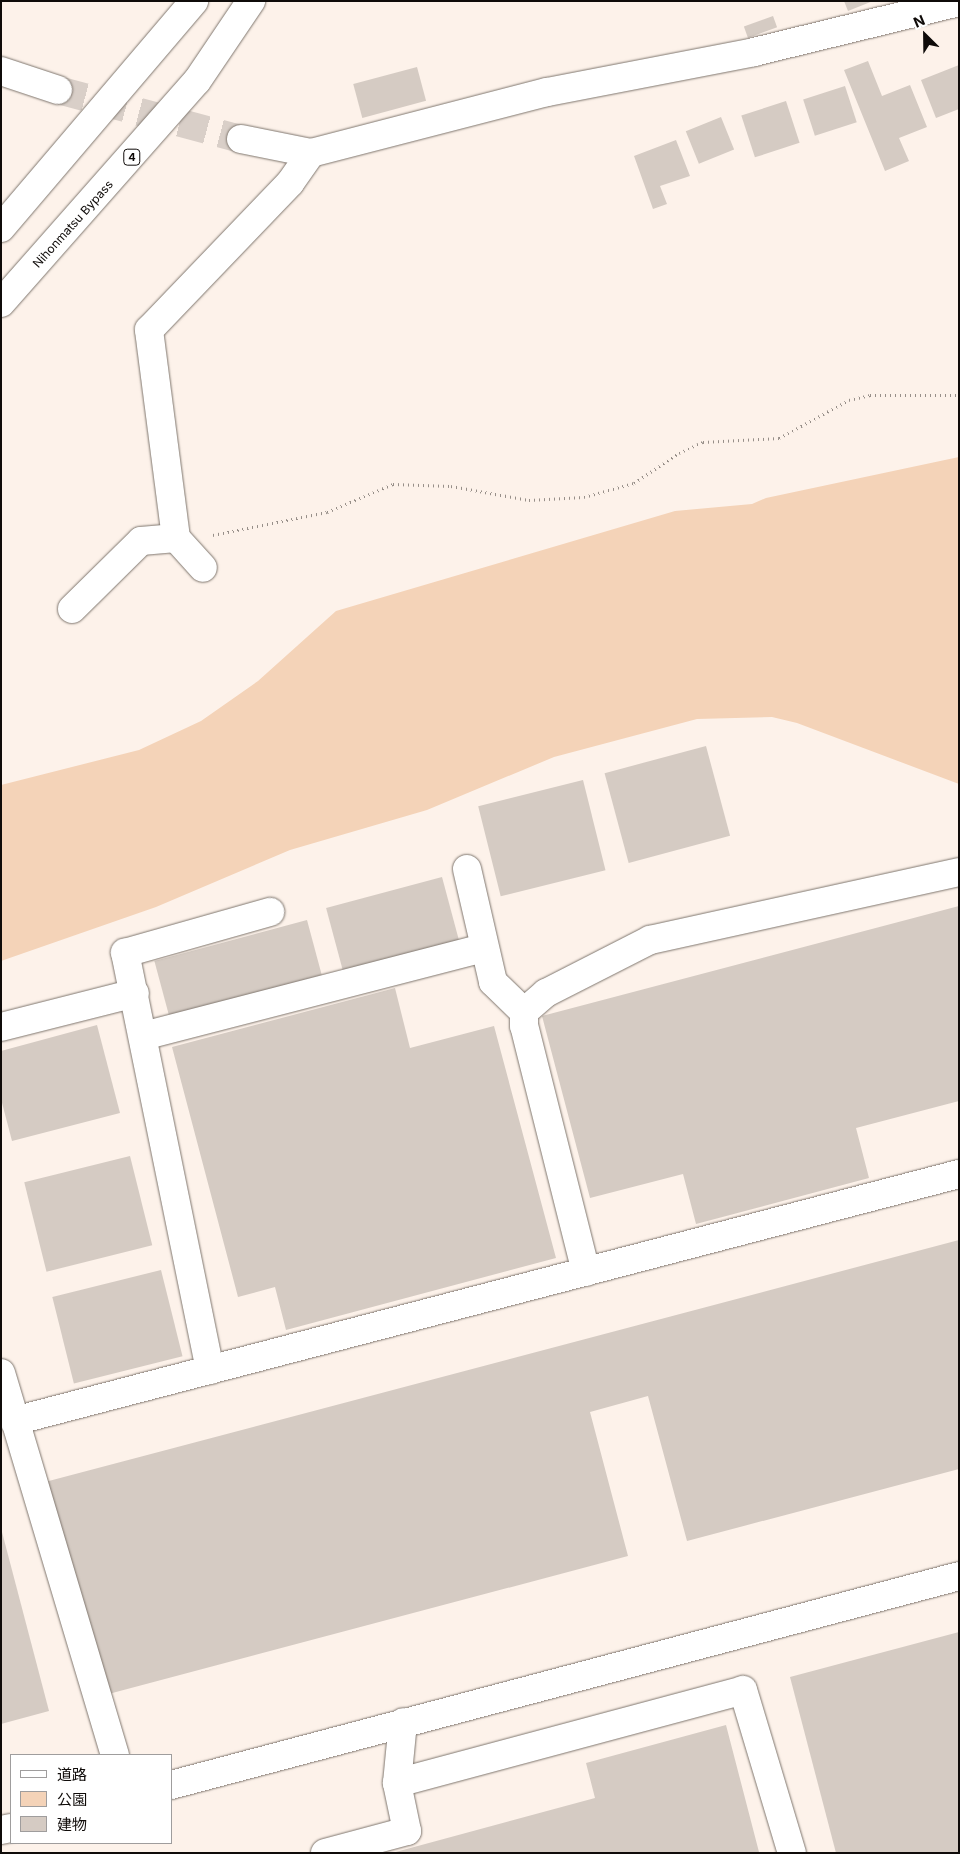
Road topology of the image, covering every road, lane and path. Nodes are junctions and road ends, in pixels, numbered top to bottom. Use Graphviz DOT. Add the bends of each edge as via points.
graph roads {
  1 [pos="194,1"];
  2 [pos="251,1"];
  3 [pos="959,2"];
  4 [pos="1,71"];
  5 [pos="58,90"];
  6 [pos="241,138"];
  7 [pos="312,153"];
  8 [pos="1,228"];
  9 [pos="1,303"];
  10 [pos="959,395"];
  11 [pos="180,542"];
  12 [pos="203,568"];
  13 [pos="72,609"];
  14 [pos="466,869"];
  15 [pos="959,872"];
  16 [pos="270,912"];
  17 [pos="483,948"];
  18 [pos="135,993"];
  19 [pos="524,1012"];
  20 [pos="1,1028"];
  21 [pos="143,1036"];
  22 [pos="959,1174"];
  23 [pos="586,1272"];
  24 [pos="210,1370"];
  25 [pos="1,1373"];
  26 [pos="14,1421"];
  27 [pos="959,1576"];
  28 [pos="402,1722"];
  29 [pos="115,1754"];
  30 [pos="398,1783"];
  31 [pos="172,1785"];
  32 [pos="325,1853"];
  33 [pos="792,1853"];
  1 -- 8 [label="main road"];
  2 -- 9 [label="main road, Nihonmatsu Bypass / 4" via="197,81"];
  3 -- 7 [label="main road" via="754,52 547,92"];
  4 -- 5 [label="main road"];
  6 -- 7 [label="main road"];
  7 -- 11 [label="main road" via="290,183 149,330"];
  10 -- 11 [label="path" via="870,395 849,400 779,438 703,442 679,453 634,483 584,497 530,500 451,486 393,484 327,512"];
  11 -- 12 [label="main road"];
  11 -- 13 [label="main road" via="150,539 132,548"];
  14 -- 17 [label="main road"];
  15 -- 19 [label="main road" via="650,940 546,993"];
  16 -- 18 [label="main road" via="126,953"];
  17 -- 19 [label="main road" via="493,982"];
  17 -- 21 [label="main road"];
  18 -- 20 [label="main road"];
  18 -- 21 [label="main road"];
  19 -- 23 [label="main road" via="524,1026"];
  21 -- 24 [label="main road"];
  22 -- 23 [label="main road"];
  23 -- 24 [label="main road"];
  24 -- 26 [label="main road"];
  25 -- 26 [label="main road"];
  26 -- 29 [label="main road"];
  27 -- 28 [label="main road"];
  28 -- 30 [label="main road"];
  28 -- 31 [label="main road"];
  30 -- 32 [label="main road" via="407,1831"];
  30 -- 33 [label="main road" via="742,1690"];
}
